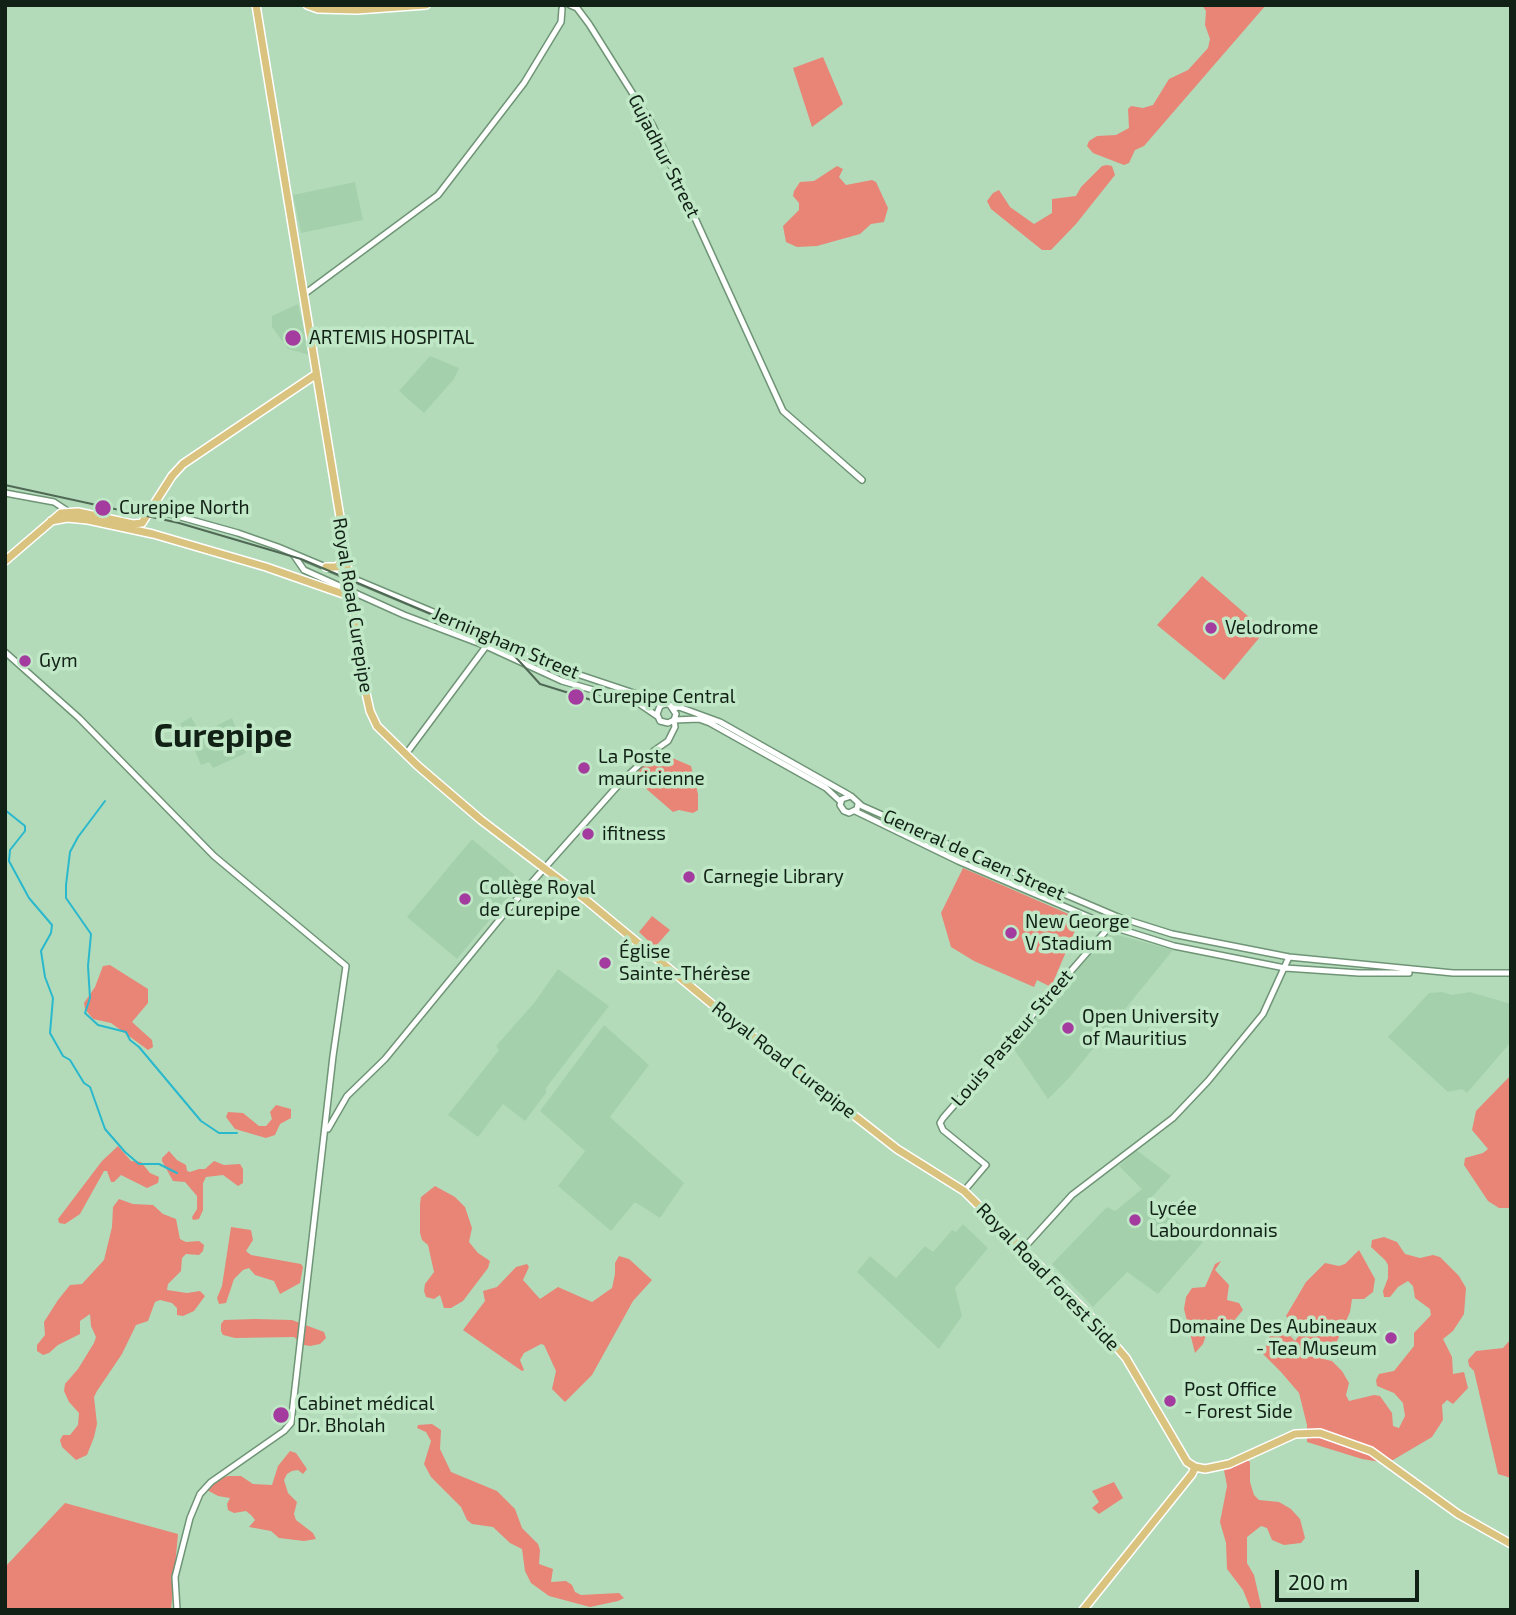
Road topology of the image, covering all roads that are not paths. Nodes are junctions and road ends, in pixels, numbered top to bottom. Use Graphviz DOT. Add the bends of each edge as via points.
graph roads {
  1 [pos="256,5"];
  2 [pos="307,5"];
  3 [pos="426,5"];
  4 [pos="570,5"];
  5 [pos="562,7"];
  6 [pos="303,295"];
  7 [pos="315,375"];
  8 [pos="862,480"];
  9 [pos="5,493"];
  10 [pos="59,505"];
  11 [pos="152,509"];
  12 [pos="69,512"];
  13 [pos="54,518"];
  14 [pos="88,520"];
  15 [pos="130,527"];
  16 [pos="293,553"];
  17 [pos="345,555"];
  18 [pos="5,561"];
  19 [pos="326,567"];
  20 [pos="349,576"];
  21 [pos="351,594"];
  22 [pos="492,637"];
  23 [pos="486,646"];
  24 [pos="5,652"];
  25 [pos="666,704"];
  26 [pos="674,708"];
  27 [pos="657,716"];
  28 [pos="674,720"];
  29 [pos="665,723"];
  30 [pos="671,734"];
  31 [pos="406,754"];
  32 [pos="849,795"];
  33 [pos="841,802"];
  34 [pos="858,804"];
  35 [pos="855,811"];
  36 [pos="544,868"];
  37 [pos="1118,917"];
  38 [pos="1110,926"];
  39 [pos="1289,957"];
  40 [pos="1285,968"];
  41 [pos="1437,972"];
  42 [pos="1511,973"];
  43 [pos="329,1097"];
  44 [pos="341,1104"];
  45 [pos="325,1135"];
  46 [pos="916,1162"];
  47 [pos="964,1191"];
  48 [pos="1023,1249"];
  49 [pos="1195,1467"];
  50 [pos="1511,1545"];
  51 [pos="177,1610"];
  52 [pos="1083,1610"];
  1 -- 6 [label="main road, Royal Road Curepipe"];
  2 -- 3 [label="main road" via="357,10"];
  4 -- 5 [label="street" via="567,10"];
  4 -- 8 [label="street, Gujadhur Street" via="583,16 653,126 783,411"];
  5 -- 6 [label="street" via="561,22 524,83 438,195"];
  6 -- 7 [label="main road, Royal Road Curepipe"];
  7 -- 11 [label="main road" via="183,464"];
  7 -- 17 [label="main road, Royal Road Curepipe"];
  9 -- 10 [label="street"];
  10 -- 12 [label="street"];
  10 -- 13 [label="street"];
  11 -- 15 [label="main road" via="142,523"];
  11 -- 16 [label="street, Jerningham Street"];
  12 -- 13 [label="main road"];
  12 -- 14 [label="street"];
  12 -- 15 [label="main road"];
  13 -- 14 [label="main road"];
  13 -- 18 [label="main road"];
  14 -- 15 [label="main road"];
  15 -- 21 [label="main road"];
  16 -- 19 [label="street, Jerningham Street"];
  16 -- 21 [label="street, Jerningham Street" via="304,570"];
  17 -- 19 [label="main road" via="337,567"];
  17 -- 20 [label="main road, Royal Road Curepipe"];
  19 -- 20 [label="street, Jerningham Street"];
  20 -- 21 [label="main road, Royal Road Curepipe"];
  20 -- 22 [label="street, Jerningham Street"];
  21 -- 23 [label="street, Jerningham Street"];
  21 -- 31 [label="main road, Royal Road Curepipe" via="370,711 377,726"];
  22 -- 23 [label="street"];
  22 -- 25 [label="street, Jerningham Street" via="556,667"];
  23 -- 27 [label="street, Jerningham Street" via="562,681 638,703"];
  23 -- 31 [label="street"];
  24 -- 43 [label="street" via="79,718 202,844 346,966"];
  25 -- 26 [label="street"];
  25 -- 27 [label="street" via="658,708"];
  26 -- 28 [label="street"];
  26 -- 32 [label="street" via="720,722"];
  27 -- 29 [label="street"];
  28 -- 29 [label="street"];
  28 -- 30 [label="street"];
  28 -- 33 [label="street" via="699,719 719,727 826,788"];
  29 -- 30 [label="street"];
  30 -- 36 [label="street"];
  31 -- 36 [label="main road, Royal Road Curepipe" via="473,814"];
  32 -- 33 [label="street"];
  32 -- 34 [label="street"];
  33 -- 35 [label="street" via="844,811"];
  34 -- 35 [label="street"];
  34 -- 37 [label="street, General de Caen Street"];
  35 -- 38 [label="street, General de Caen Street"];
  36 -- 44 [label="street" via="385,1059"];
  36 -- 46 [label="main road, Royal Road Curepipe"];
  37 -- 38 [label="street, Louis Pasteur Street"];
  37 -- 39 [label="street, General de Caen Street" via="1172,934"];
  38 -- 40 [label="street, General de Caen Street" via="1174,946"];
  38 -- 47 [label="street, Louis Pasteur Street" via="943,1118 943,1130 986,1165"];
  39 -- 40 [label="street"];
  39 -- 41 [label="street, General de Caen Street"];
  40 -- 41 [label="street, General de Caen Street"];
  40 -- 48 [label="street" via="1263,1014 1180,1111 1072,1195"];
  41 -- 42 [label="street"];
  43 -- 44 [label="street"];
  43 -- 45 [label="street"];
  44 -- 45 [label="street"];
  45 -- 51 [label="street" via="289,1427 200,1493 176,1577"];
  46 -- 47 [label="main road, Royal Road Forest Side"];
  47 -- 48 [label="main road, Royal Road Forest Side"];
  48 -- 49 [label="main road, Royal Road Forest Side" via="1126,1357"];
  49 -- 50 [label="main road" via="1229,1464 1295,1433 1320,1433 1371,1451 1458,1514"];
  49 -- 52 [label="main road"];
}
